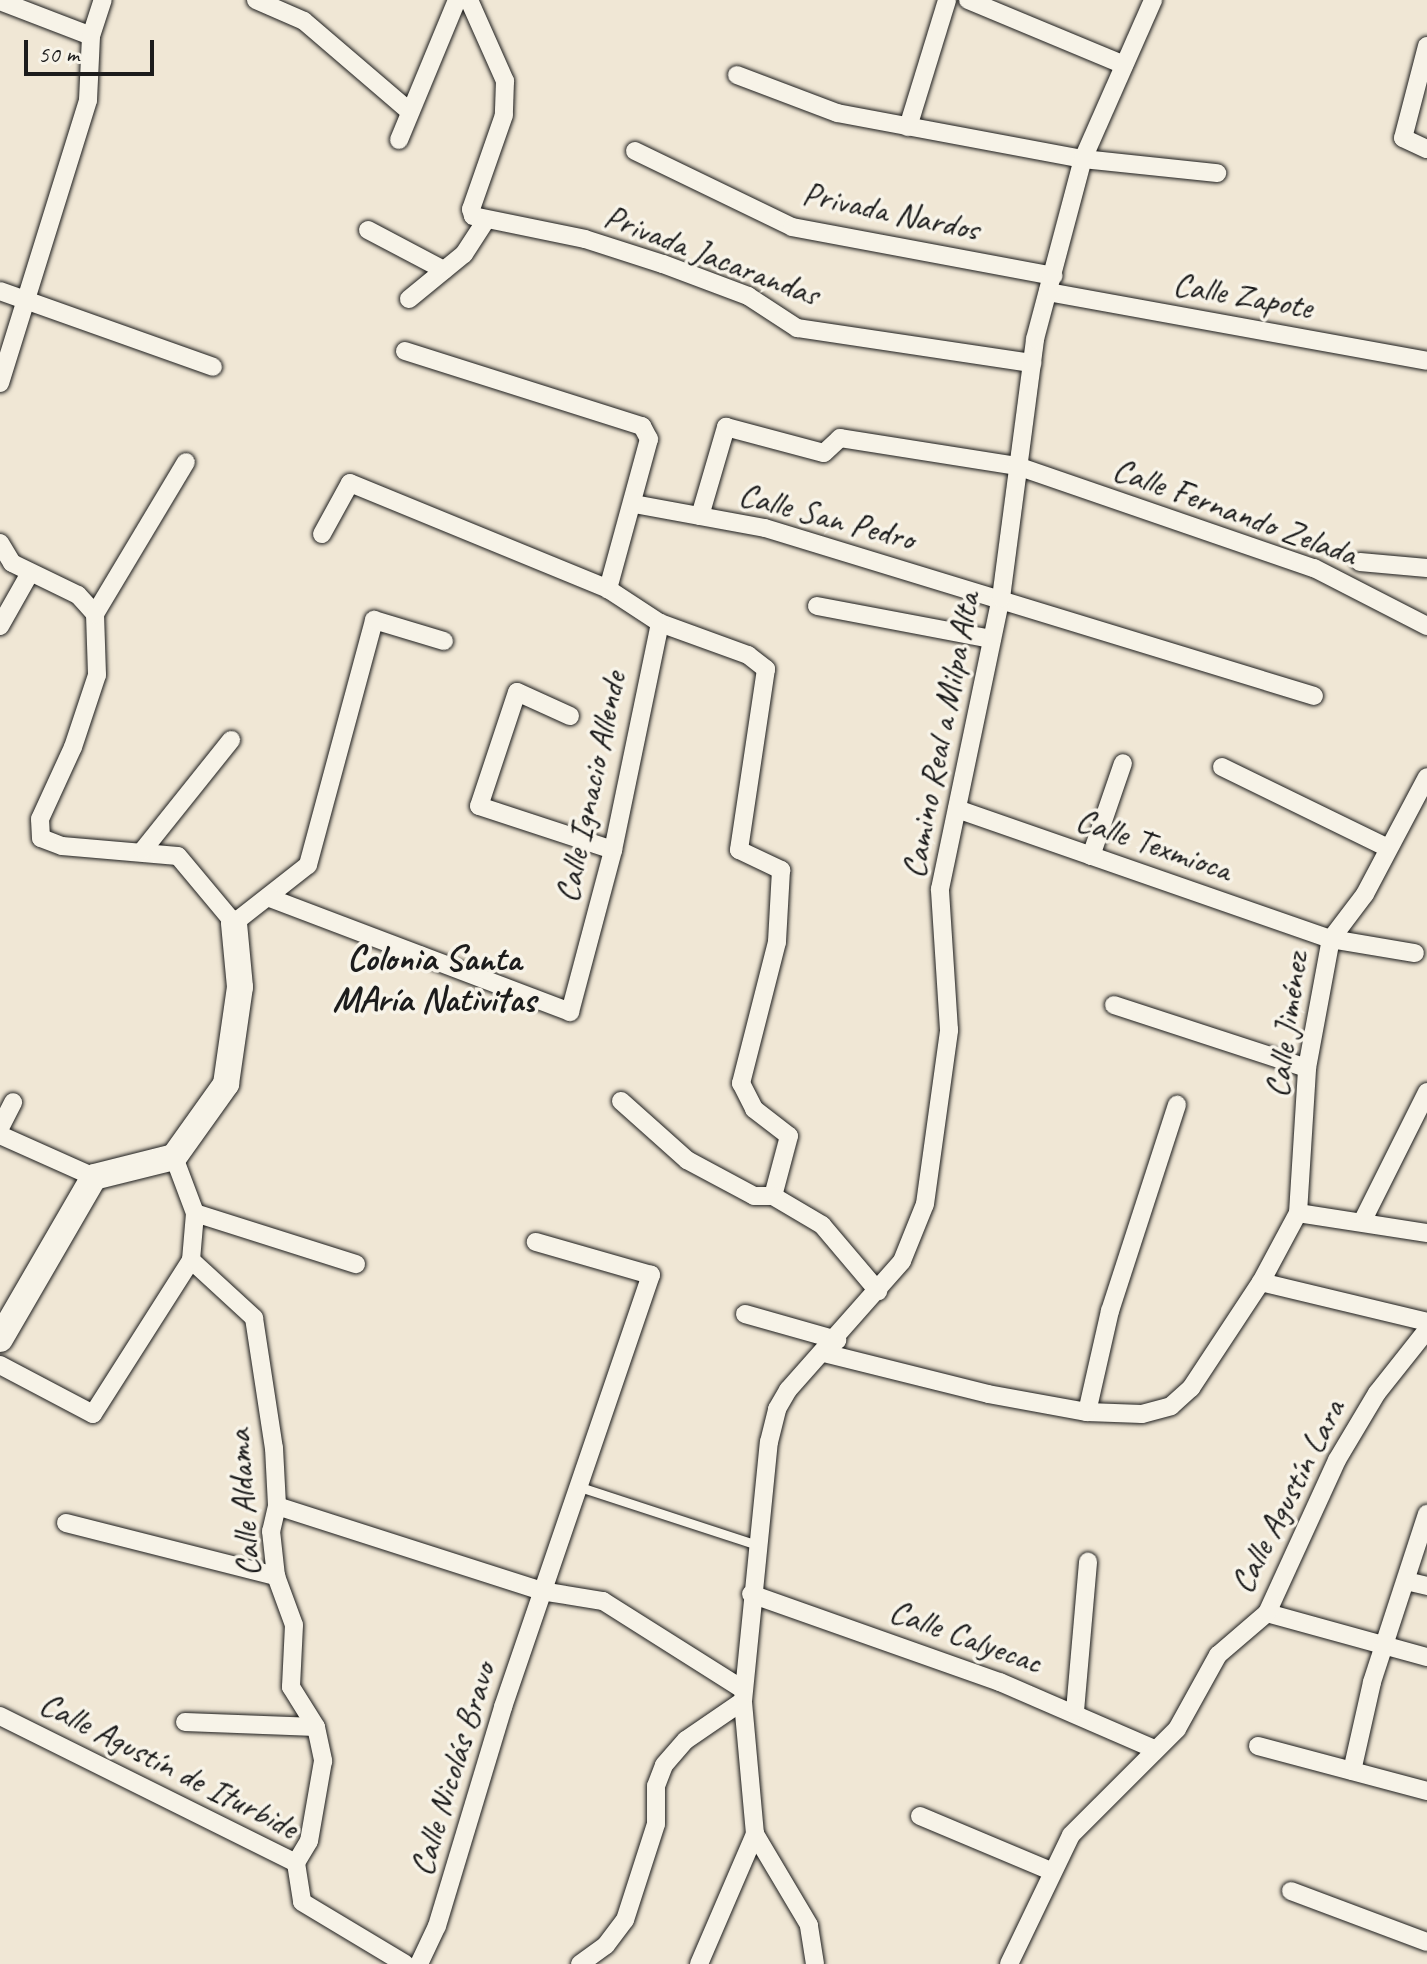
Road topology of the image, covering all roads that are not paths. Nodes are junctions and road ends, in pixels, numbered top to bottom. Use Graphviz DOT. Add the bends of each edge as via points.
graph roads {
  1 [pos="103,0"];
  2 [pos="256,0"];
  3 [pos="457,0"];
  4 [pos="469,0"];
  5 [pos="947,0"];
  6 [pos="968,0"];
  7 [pos="1153,0"];
  8 [pos="0,1"];
  9 [pos="91,36"];
  10 [pos="1427,46"];
  11 [pos="1124,65"];
  12 [pos="737,75"];
  13 [pos="408,110"];
  14 [pos="908,127"];
  15 [pos="399,140"];
  16 [pos="1427,149"];
  17 [pos="635,151"];
  18 [pos="1083,159"];
  19 [pos="1217,173"];
  20 [pos="478,216"];
  21 [pos="368,230"];
  22 [pos="444,270"];
  23 [pos="1050,284"];
  24 [pos="0,291"];
  25 [pos="409,299"];
  26 [pos="26,300"];
  27 [pos="405,351"];
  28 [pos="1427,361"];
  29 [pos="1032,363"];
  30 [pos="213,367"];
  31 [pos="0,383"];
  32 [pos="186,462"];
  33 [pos="1017,466"];
  34 [pos="634,504"];
  35 [pos="700,516"];
  36 [pos="322,534"];
  37 [pos="0,543"];
  38 [pos="1360,562"];
  39 [pos="1427,568"];
  40 [pos="30,573"];
  41 [pos="608,589"];
  42 [pos="1001,598"];
  43 [pos="817,606"];
  44 [pos="95,614"];
  45 [pos="1,621"];
  46 [pos="660,623"];
  47 [pos="1427,626"];
  48 [pos="992,639"];
  49 [pos="444,641"];
  50 [pos="1314,696"];
  51 [pos="570,716"];
  52 [pos="231,740"];
  53 [pos="1123,763"];
  54 [pos="1222,767"];
  55 [pos="1425,784"];
  56 [pos="957,809"];
  57 [pos="1388,848"];
  58 [pos="143,850"];
  59 [pos="613,850"];
  60 [pos="1091,856"];
  61 [pos="270,898"];
  62 [pos="234,923"];
  63 [pos="1331,939"];
  64 [pos="1415,953"];
  65 [pos="1114,1005"];
  66 [pos="1307,1068"];
  67 [pos="1427,1092"];
  68 [pos="621,1101"];
  69 [pos="13,1102"];
  70 [pos="1177,1105"];
  71 [pos="0,1128"];
  72 [pos="0,1135"];
  73 [pos="174,1157"];
  74 [pos="94,1177"];
  75 [pos="773,1196"];
  76 [pos="195,1213"];
  77 [pos="1298,1213"];
  78 [pos="1363,1220"];
  79 [pos="1427,1233"];
  80 [pos="536,1242"];
  81 [pos="191,1260"];
  82 [pos="356,1264"];
  83 [pos="1261,1282"];
  84 [pos="878,1291"];
  85 [pos="745,1314"];
  86 [pos="1427,1322"];
  87 [pos="1427,1330"];
  88 [pos="0,1339"];
  89 [pos="830,1347"];
  90 [pos="1418,1355"];
  91 [pos="0,1365"];
  92 [pos="1087,1412"];
  93 [pos="580,1487"];
  94 [pos="277,1506"];
  95 [pos="1427,1514"];
  96 [pos="66,1523"];
  97 [pos="757,1545"];
  98 [pos="1088,1562"];
  99 [pos="276,1576"];
  100 [pos="1406,1581"];
  101 [pos="1427,1586"];
  102 [pos="541,1591"];
  103 [pos="751,1594"];
  104 [pos="1267,1613"];
  105 [pos="1386,1647"];
  106 [pos="1427,1657"];
  107 [pos="742,1695"];
  108 [pos="1075,1711"];
  109 [pos="0,1716"];
  110 [pos="185,1722"];
  111 [pos="316,1727"];
  112 [pos="1258,1746"];
  113 [pos="1154,1749"];
  114 [pos="1352,1771"];
  115 [pos="1427,1791"];
  116 [pos="920,1816"];
  117 [pos="755,1834"];
  118 [pos="296,1863"];
  119 [pos="1051,1871"];
  120 [pos="1291,1891"];
  121 [pos="1427,1942"];
  122 [pos="405,1964"];
  123 [pos="419,1964"];
  124 [pos="580,1964"];
  125 [pos="699,1964"];
  126 [pos="815,1964"];
  127 [pos="1009,1964"];
  1 -- 9 [label="street"];
  2 -- 13 [label="street" via="304,21"];
  3 -- 13 [label="street"];
  4 -- 20 [label="street" via="505,81 504,115"];
  5 -- 14 [label="street"];
  6 -- 11 [label="street"];
  7 -- 11 [label="street, Camino Real a Milpa Alta"];
  8 -- 9 [label="street"];
  9 -- 26 [label="street" via="88,100"];
  10 -- 16 [label="street" via="1403,138"];
  11 -- 18 [label="street, Camino Real a Milpa Alta"];
  12 -- 14 [label="street" via="837,113"];
  13 -- 15 [label="street"];
  14 -- 18 [label="street"];
  17 -- 23 [label="street, Privada Nardos" via="792,227"];
  18 -- 19 [label="street"];
  18 -- 23 [label="street, Camino Real a Milpa Alta"];
  20 -- 22 [label="street" via="464,254"];
  20 -- 29 [label="street, Privada Jacarandas" via="585,239 663,264 748,296 797,328"];
  21 -- 22 [label="street"];
  22 -- 25 [label="street"];
  23 -- 28 [label="street, Calle Zapote"];
  23 -- 29 [label="street, Camino Real a Milpa Alta"];
  24 -- 26 [label="street"];
  26 -- 30 [label="street"];
  26 -- 31 [label="street"];
  27 -- 34 [label="street" via="642,426 649,439"];
  29 -- 33 [label="street, Camino Real a Milpa Alta"];
  32 -- 44 [label="street"];
  33 -- 35 [label="street, Calle Fernando Zelada" via="840,438 824,453 726,427"];
  33 -- 42 [label="street, Camino Real a Milpa Alta"];
  33 -- 47 [label="street, Calle Fernando Zelada" via="1314,568"];
  34 -- 35 [label="street, Calle San Pedro"];
  34 -- 41 [label="street"];
  35 -- 42 [label="street, Calle San Pedro" via="765,528"];
  36 -- 41 [label="street" via="350,483"];
  37 -- 40 [label="street" via="12,563"];
  38 -- 39 [label="street"];
  40 -- 44 [label="street" via="78,595"];
  40 -- 45 [label="street"];
  41 -- 46 [label="street"];
  42 -- 48 [label="street, Camino Real a Milpa Alta"];
  42 -- 50 [label="street, Calle San Pedro"];
  43 -- 48 [label="street"];
  44 -- 58 [label="street" via="97,675 39,830 48,844"];
  46 -- 59 [label="street, Calle Ignacio Allende"];
  46 -- 75 [label="street" via="748,655 766,669 739,850 781,870 777,942 741,1083 754,1109 789,1136"];
  48 -- 56 [label="street, Camino Real a Milpa Alta"];
  49 -- 61 [label="street" via="374,620 308,865"];
  51 -- 59 [label="street" via="517,692 479,806"];
  52 -- 58 [label="street"];
  53 -- 60 [label="street"];
  54 -- 57 [label="street"];
  55 -- 57 [label="street, Calle Jiménez"];
  56 -- 60 [label="street, Calle Texmioca"];
  56 -- 84 [label="street, Camino Real a Milpa Alta" via="940,889 949,1030 925,1204 916,1237"];
  57 -- 63 [label="street, Calle Jiménez" via="1365,894"];
  58 -- 62 [label="street" via="178,856"];
  59 -- 61 [label="street, Calle Ignacio Allende" via="570,1012"];
  60 -- 63 [label="street, Calle Texmioca"];
  61 -- 62 [label="street"];
  62 -- 73 [label="street" via="240,987 226,1084"];
  63 -- 64 [label="street, Calle Texmioca"];
  63 -- 66 [label="street, Calle Jiménez"];
  65 -- 66 [label="street"];
  66 -- 77 [label="street, Calle Jiménez"];
  67 -- 78 [label="street"];
  68 -- 75 [label="street" via="687,1160 754,1196"];
  69 -- 71 [label="street"];
  70 -- 92 [label="street" via="1110,1311"];
  72 -- 74 [label="street"];
  73 -- 74 [label="street"];
  73 -- 76 [label="street"];
  74 -- 88 [label="street"];
  75 -- 84 [label="street" via="822,1225"];
  76 -- 81 [label="street" via="197,1240"];
  76 -- 82 [label="street"];
  77 -- 78 [label="street"];
  77 -- 83 [label="street"];
  78 -- 79 [label="street"];
  80 -- 93 [label="street, Calle Nicolás Bravo" via="651,1275"];
  81 -- 91 [label="street" via="93,1414"];
  81 -- 94 [label="street, Calle Aldama" via="254,1318 274,1448"];
  83 -- 86 [label="street"];
  83 -- 92 [label="street" via="1191,1388 1171,1406 1142,1414"];
  84 -- 89 [label="street, Camino Real a Milpa Alta"];
  85 -- 89 [label="street"];
  87 -- 90 [label="street, Calle Agustín Lara"];
  89 -- 92 [label="street" via="988,1394"];
  89 -- 97 [label="street, Camino Real a Milpa Alta" via="777,1409"];
  90 -- 104 [label="street, Calle Agustín Lara" via="1377,1393 1337,1460"];
  93 -- 97 [label="lane"];
  93 -- 102 [label="street, Calle Nicolás Bravo"];
  94 -- 99 [label="street, Calle Aldama" via="271,1531"];
  94 -- 102 [label="street"];
  95 -- 100 [label="street"];
  96 -- 99 [label="street"];
  97 -- 103 [label="street, Camino Real a Milpa Alta"];
  98 -- 108 [label="street"];
  99 -- 111 [label="street, Calle Aldama" via="294,1625 291,1687"];
  100 -- 101 [label="street"];
  100 -- 105 [label="street"];
  102 -- 107 [label="street" via="603,1601"];
  102 -- 123 [label="street, Calle Nicolás Bravo" via="437,1926"];
  103 -- 107 [label="street, Camino Real a Milpa Alta"];
  103 -- 108 [label="street, Calle Calyecac"];
  104 -- 105 [label="street"];
  104 -- 113 [label="street, Calle Agustín Lara" via="1218,1655 1177,1729"];
  105 -- 106 [label="street"];
  105 -- 114 [label="street" via="1372,1682"];
  107 -- 117 [label="street, Camino Real a Milpa Alta"];
  107 -- 124 [label="street" via="664,1765 656,1786 656,1824 625,1920 606,1945"];
  108 -- 113 [label="street, Calle Calyecac"];
  109 -- 118 [label="street, Calle Agustín de Iturbide"];
  110 -- 111 [label="street"];
  111 -- 118 [label="street, Calle Aldama" via="323,1761 309,1841"];
  112 -- 114 [label="street"];
  113 -- 119 [label="street, Calle Agustín Lara" via="1071,1835"];
  114 -- 115 [label="street"];
  116 -- 119 [label="street"];
  117 -- 125 [label="street"];
  117 -- 126 [label="street" via="809,1925"];
  118 -- 122 [label="street, Calle Agustín de Iturbide" via="302,1902"];
  119 -- 127 [label="street, Calle Agustín Lara"];
  120 -- 121 [label="street"];
}
